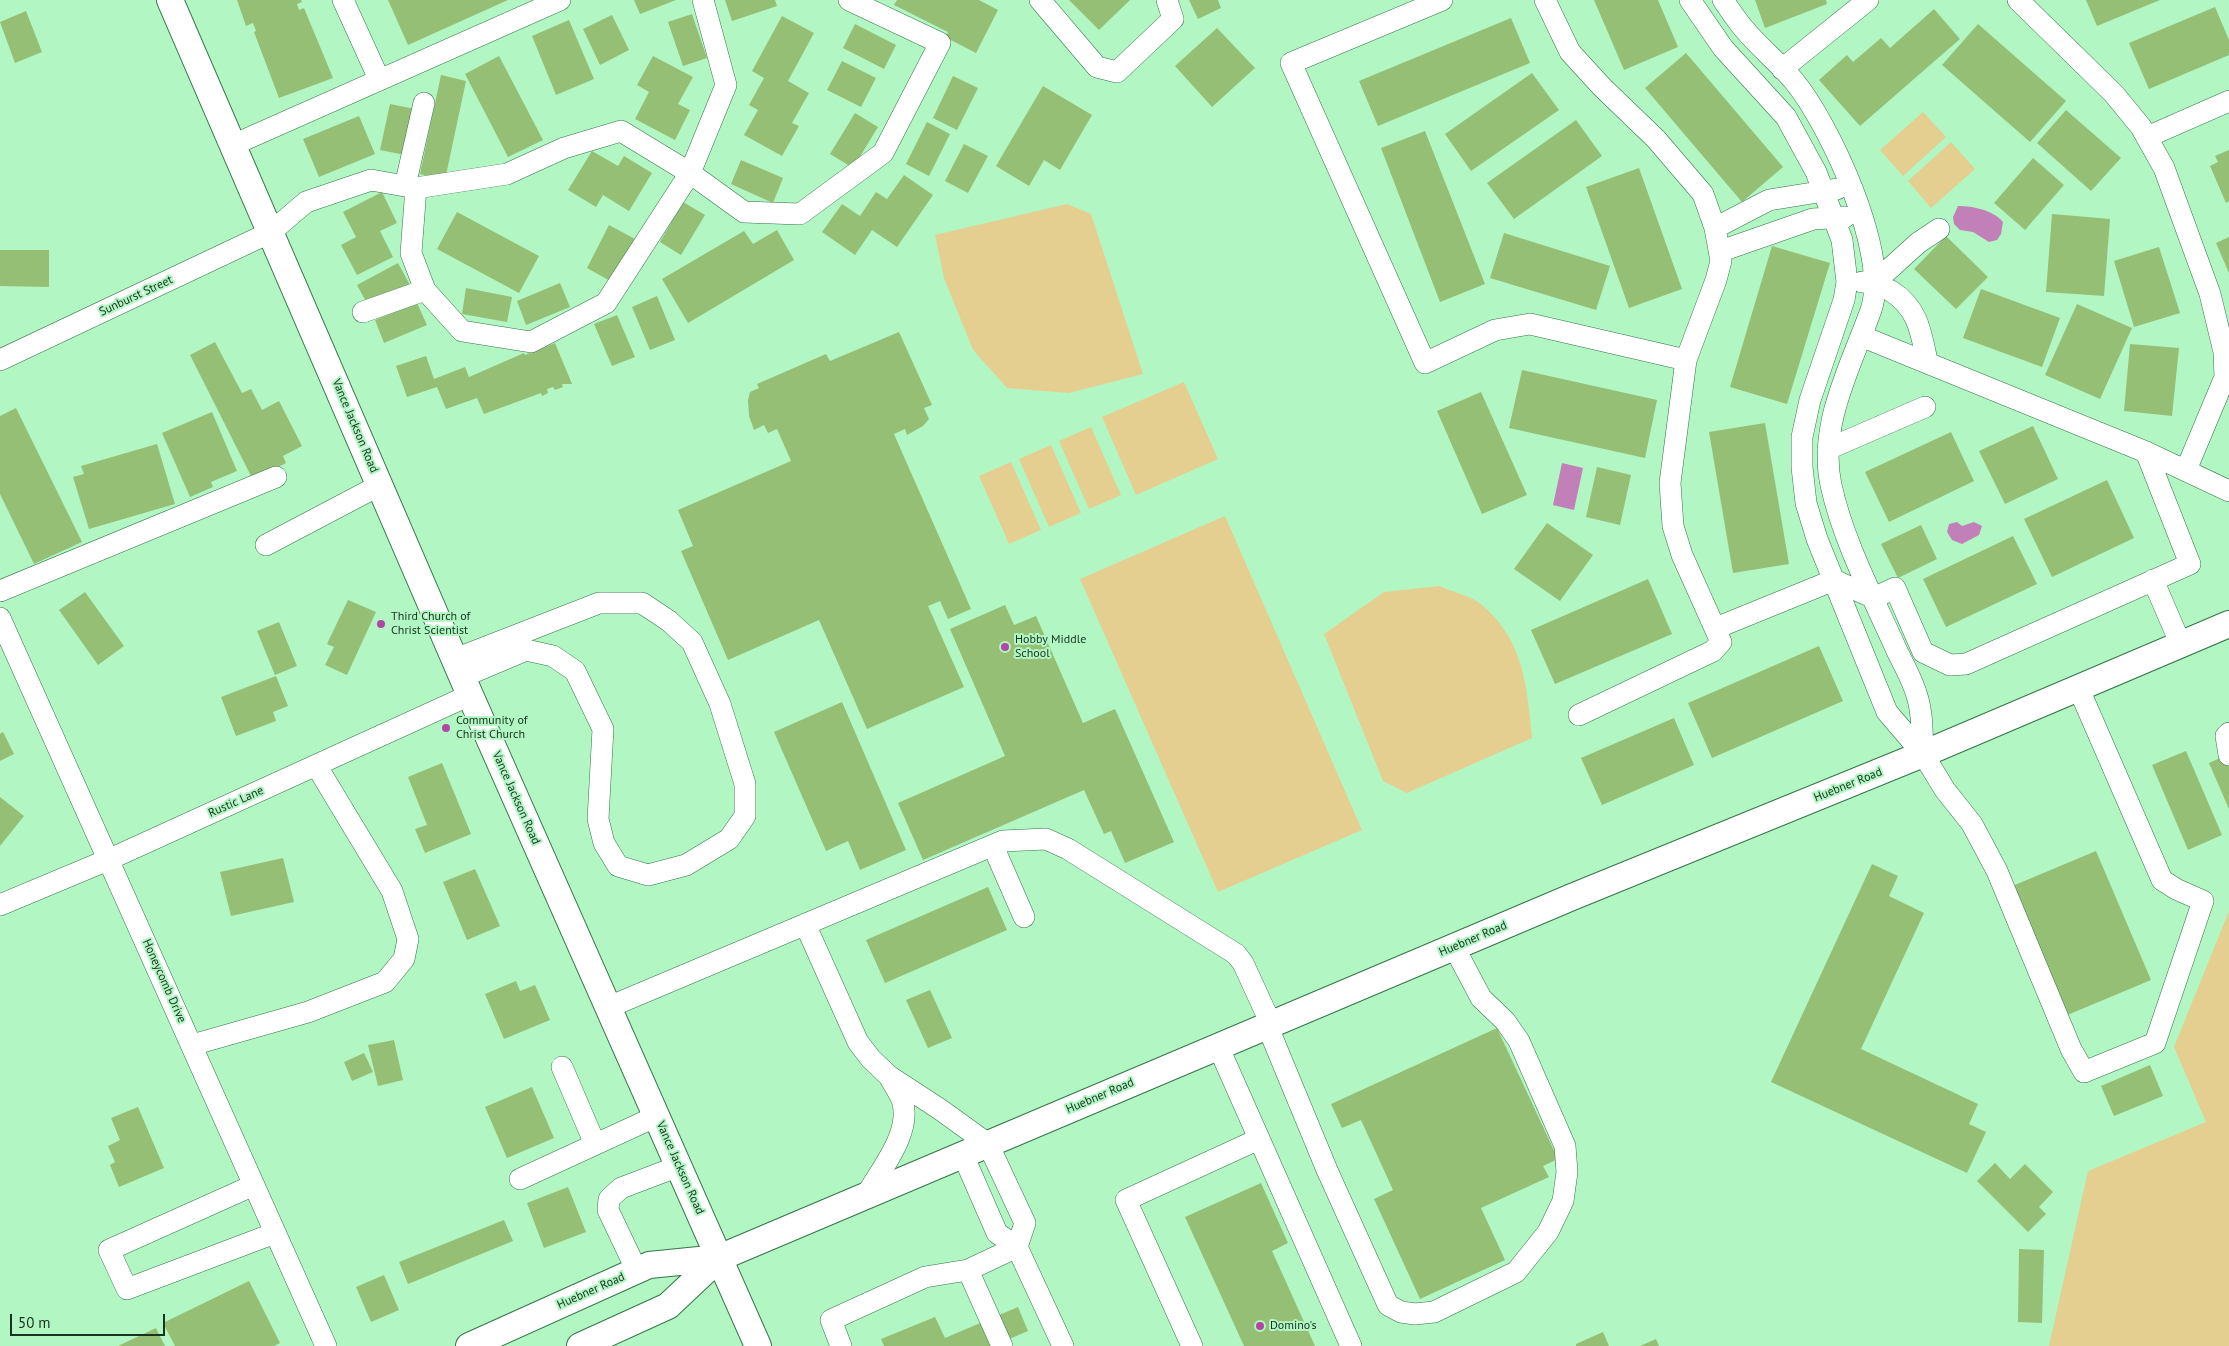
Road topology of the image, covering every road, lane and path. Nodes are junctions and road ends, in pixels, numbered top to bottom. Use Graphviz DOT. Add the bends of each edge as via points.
graph roads {
  1 [pos="170,0"];
  2 [pos="343,0"];
  3 [pos="560,0"];
  4 [pos="703,0"];
  5 [pos="849,0"];
  6 [pos="1040,0"];
  7 [pos="1167,0"];
  8 [pos="1442,0"];
  9 [pos="1545,0"];
  10 [pos="1690,0"];
  11 [pos="1723,0"];
  12 [pos="1866,0"];
  13 [pos="2018,0"];
  14 [pos="1745,30"];
  15 [pos="1723,48"];
  16 [pos="1782,69"];
  17 [pos="379,80"];
  18 [pos="2229,102"];
  19 [pos="424,103"];
  20 [pos="2147,137"];
  21 [pos="233,144"];
  22 [pos="690,173"];
  23 [pos="411,187"];
  24 [pos="1850,188"];
  25 [pos="1823,191"];
  26 [pos="1861,216"];
  27 [pos="1833,217"];
  28 [pos="1715,228"];
  29 [pos="1939,229"];
  30 [pos="271,232"];
  31 [pos="1721,251"];
  32 [pos="1847,282"];
  33 [pos="1875,282"];
  34 [pos="424,290"];
  35 [pos="363,312"];
  36 [pos="1861,336"];
  37 [pos="0,360"];
  38 [pos="1686,360"];
  39 [pos="1927,361"];
  40 [pos="2227,377"];
  41 [pos="1810,400"];
  42 [pos="1925,407"];
  43 [pos="1834,408"];
  44 [pos="1828,449"];
  45 [pos="2146,452"];
  46 [pos="2186,470"];
  47 [pos="276,477"];
  48 [pos="380,485"];
  49 [pos="2229,491"];
  50 [pos="266,545"];
  51 [pos="1834,580"];
  52 [pos="2153,580"];
  53 [pos="0,591"];
  54 [pos="1874,598"];
  55 [pos="0,618"];
  56 [pos="542,624"];
  57 [pos="2229,624"];
  58 [pos="1716,628"];
  59 [pos="2181,645"];
  60 [pos="553,656"];
  61 [pos="462,677"];
  62 [pos="2078,688"];
  63 [pos="1579,715"];
  64 [pos="2229,733"];
  65 [pos="1923,754"];
  66 [pos="2229,754"];
  67 [pos="316,765"];
  68 [pos="993,846"];
  69 [pos="110,859"];
  70 [pos="0,905"];
  71 [pos="1024,917"];
  72 [pos="805,924"];
  73 [pos="1454,947"];
  74 [pos="609,1007"];
  75 [pos="1269,1025"];
  76 [pos="192,1045"];
  77 [pos="1218,1046"];
  78 [pos="562,1067"];
  79 [pos="889,1076"];
  80 [pos="657,1116"];
  81 [pos="1259,1139"];
  82 [pos="595,1144"];
  83 [pos="988,1144"];
  84 [pos="963,1155"];
  85 [pos="679,1166"];
  86 [pos="520,1179"];
  87 [pos="254,1185"];
  88 [pos="866,1196"];
  89 [pos="275,1233"];
  90 [pos="1017,1247"];
  91 [pos="719,1258"];
  92 [pos="968,1270"];
  93 [pos="637,1271"];
  94 [pos="326,1346"];
  95 [pos="469,1346"];
  96 [pos="580,1346"];
  97 [pos="758,1346"];
  98 [pos="841,1346"];
  99 [pos="1002,1346"];
  100 [pos="1063,1346"];
  101 [pos="1192,1346"];
  102 [pos="1351,1346"];
  1 -- 21 [label="main road, Vance Jackson Road"];
  2 -- 17 [label="street"];
  3 -- 17 [label="street"];
  4 -- 22 [label="street" via="726,85"];
  5 -- 22 [label="street, Sunburst Street" via="940,44 883,153 800,214 744,212"];
  6 -- 7 [label="street" via="1097,67 1117,72 1173,19"];
  8 -- 38 [label="street" via="1291,62 1425,363 1495,330 1530,324"];
  9 -- 28 [label="street" via="1570,52 1656,139 1703,194"];
  10 -- 15 [label="street"];
  11 -- 14 [label="street"];
  12 -- 16 [label="street"];
  13 -- 20 [label="street" via="2114,94"];
  14 -- 15 [label="street"];
  14 -- 16 [label="street"];
  15 -- 25 [label="street" via="1786,117"];
  16 -- 24 [label="street" via="1821,120"];
  17 -- 21 [label="street"];
  18 -- 20 [label="street"];
  19 -- 23 [label="street"];
  20 -- 40 [label="street" via="2164,168 2210,294"];
  21 -- 30 [label="main road, Vance Jackson Road"];
  22 -- 23 [label="street, Sunburst Street" via="621,131 564,148 507,174"];
  22 -- 34 [label="street" via="606,303 531,342 462,331"];
  23 -- 30 [label="street, Sunburst Street" via="371,180 306,202"];
  23 -- 34 [label="street" via="411,253"];
  24 -- 25 [label="street"];
  24 -- 26 [label="street"];
  25 -- 27 [label="street"];
  25 -- 28 [label="street" via="1769,200"];
  26 -- 27 [label="street"];
  26 -- 33 [label="street" via="1874,260"];
  27 -- 31 [label="street" via="1813,219"];
  27 -- 32 [label="street" via="1842,240"];
  28 -- 31 [label="street"];
  29 -- 33 [label="street" via="1918,243"];
  30 -- 37 [label="street, Sunburst Street"];
  30 -- 48 [label="main road, Vance Jackson Road"];
  31 -- 38 [label="street" via="1716,280"];
  32 -- 33 [label="street"];
  32 -- 41 [label="street" via="1844,300"];
  33 -- 36 [label="street" via="1872,307"];
  33 -- 39 [label="street" via="1904,299 1920,327"];
  34 -- 35 [label="street"];
  36 -- 39 [label="street"];
  36 -- 43 [label="street"];
  38 -- 58 [label="street" via="1670,483 1673,526 1682,555"];
  39 -- 45 [label="street"];
  40 -- 46 [label="street"];
  41 -- 43 [label="street"];
  41 -- 51 [label="street" via="1802,437 1806,504"];
  42 -- 44 [label="street"];
  43 -- 44 [label="street"];
  44 -- 54 [label="street" via="1831,486"];
  45 -- 46 [label="street"];
  45 -- 52 [label="street" via="2190,564"];
  46 -- 49 [label="street"];
  47 -- 53 [label="street"];
  48 -- 50 [label="street"];
  48 -- 61 [label="main road, Vance Jackson Road"];
  51 -- 54 [label="street"];
  51 -- 58 [label="street"];
  51 -- 65 [label="street" via="1887,712"];
  52 -- 54 [label="street" via="1966,664 1950,665 1923,652 1895,588"];
  52 -- 59 [label="street"];
  54 -- 65 [label="street" via="1918,697"];
  55 -- 69 [label="street, Honeycomb Drive"];
  56 -- 60 [label="street"];
  56 -- 60 [label="street" via="599,603 642,603 692,642 720,704 745,784 745,816 729,839 686,865 648,875 618,866 604,843 598,819 603,729 575,671"];
  56 -- 61 [label="street"];
  57 -- 59 [label="main road, Huebner Road"];
  58 -- 63 [label="street" via="1721,642 1713,651"];
  59 -- 62 [label="main road, Huebner Road"];
  60 -- 61 [label="street" via="526,650"];
  61 -- 67 [label="street, Rustic Lane"];
  61 -- 74 [label="main road, Vance Jackson Road"];
  62 -- 65 [label="main road, Huebner Road"];
  62 -- 65 [label="street" via="2162,880 2203,901 2155,1043 2084,1072 2070,1049 1997,871 1972,824 1945,790"];
  64 -- 66 [label="street" via="2226,736"];
  65 -- 73 [label="main road, Huebner Road"];
  67 -- 69 [label="street, Rustic Lane"];
  67 -- 76 [label="street" via="392,891 408,940 404,958 385,982 308,1012"];
  68 -- 71 [label="street"];
  68 -- 72 [label="street"];
  68 -- 75 [label="street" via="1003,841 1046,839 1068,849 1222,944 1243,963"];
  69 -- 70 [label="street, Rustic Lane"];
  69 -- 76 [label="street, Honeycomb Drive"];
  72 -- 74 [label="street"];
  72 -- 79 [label="street" via="858,1042"];
  73 -- 75 [label="main road, Huebner Road"];
  73 -- 75 [label="street" via="1482,998 1519,1041 1565,1146 1567,1172 1563,1201 1548,1232 1516,1272 1434,1312 1414,1314 1388,1305 1327,1170"];
  74 -- 80 [label="main road, Vance Jackson Road"];
  75 -- 77 [label="main road, Huebner Road"];
  76 -- 87 [label="street, Honeycomb Drive"];
  77 -- 81 [label="street"];
  77 -- 83 [label="main road, Huebner Road"];
  78 -- 82 [label="street"];
  79 -- 83 [label="street"];
  79 -- 88 [label="street" via="902,1102 904,1123"];
  80 -- 82 [label="street"];
  80 -- 85 [label="main road, Vance Jackson Road"];
  81 -- 101 [label="street" via="1126,1200"];
  81 -- 102 [label="street"];
  82 -- 86 [label="street"];
  83 -- 84 [label="main road, Huebner Road"];
  83 -- 90 [label="street" via="1025,1223"];
  84 -- 88 [label="main road, Huebner Road"];
  84 -- 90 [label="street" via="997,1233"];
  85 -- 91 [label="main road, Vance Jackson Road"];
  85 -- 93 [label="street" via="621,1188 609,1199 608,1210"];
  87 -- 89 [label="street, Honeycomb Drive"];
  87 -- 89 [label="street" via="109,1250 127,1289"];
  88 -- 91 [label="main road, Huebner Road"];
  89 -- 94 [label="street, Honeycomb Drive"];
  90 -- 92 [label="street"];
  90 -- 100 [label="street"];
  91 -- 93 [label="main road, Huebner Road" via="649,1265"];
  91 -- 96 [label="main road, Huebner Road" via="668,1306"];
  91 -- 97 [label="main road, Vance Jackson Road"];
  92 -- 98 [label="street" via="925,1278 830,1320"];
  92 -- 99 [label="street"];
  93 -- 95 [label="main road, Huebner Road"];
}
